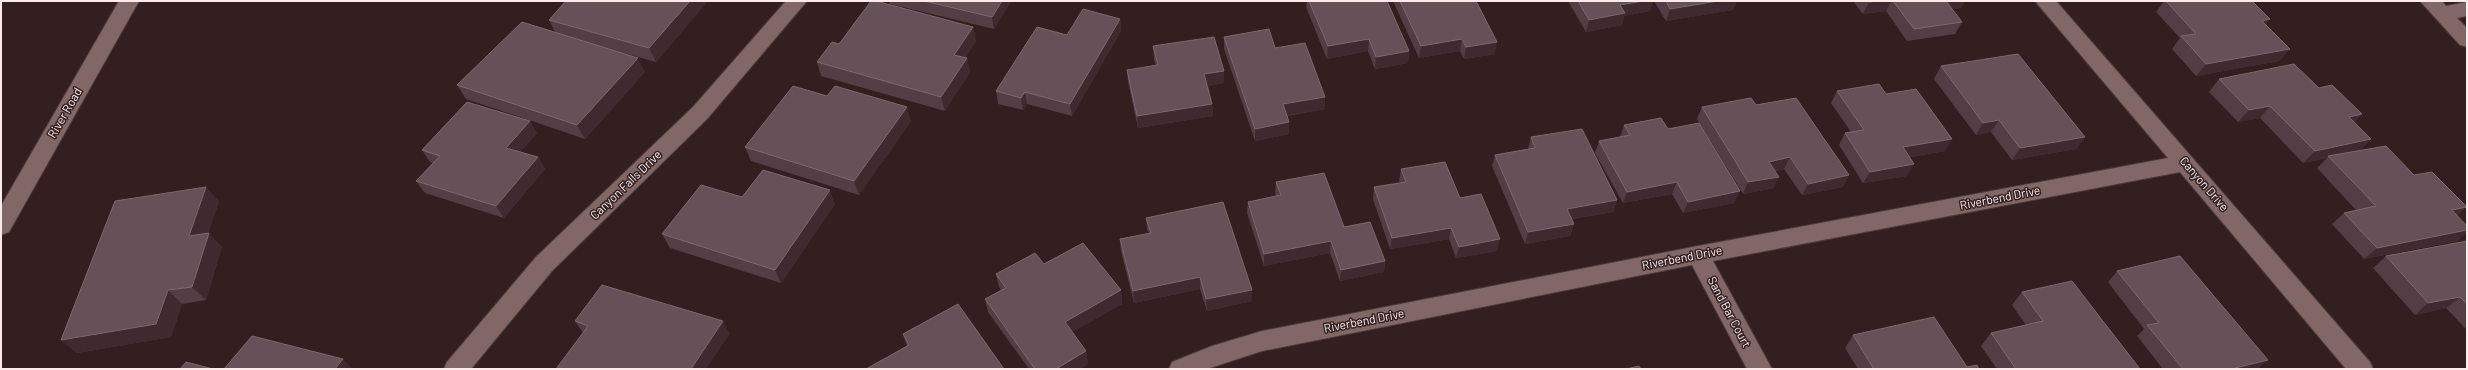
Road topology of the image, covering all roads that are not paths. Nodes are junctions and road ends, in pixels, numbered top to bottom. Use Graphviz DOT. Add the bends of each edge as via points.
graph roads {
  1 [pos="129,1"];
  2 [pos="797,1"];
  3 [pos="2045,1"];
  4 [pos="2437,7"];
  5 [pos="2467,9"];
  6 [pos="2467,40"];
  7 [pos="2186,163"];
  8 [pos="1,226"];
  9 [pos="1698,255"];
  10 [pos="456,369"];
  11 [pos="1182,369"];
  12 [pos="1760,369"];
  13 [pos="2361,369"];
  1 -- 8 [label="street, River Road"];
  2 -- 10 [label="street, Canyon Falls Drive" via="700,113 544,264"];
  3 -- 7 [label="street, Canyon Drive"];
  4 -- 5 [label="street"];
  4 -- 6 [label="street"];
  7 -- 9 [label="street, Riverbend Drive"];
  7 -- 13 [label="street, Canyon Drive"];
  9 -- 11 [label="street, Riverbend Drive" via="1262,341 1212,356"];
  9 -- 12 [label="street, Sand Bar Court"];
}
